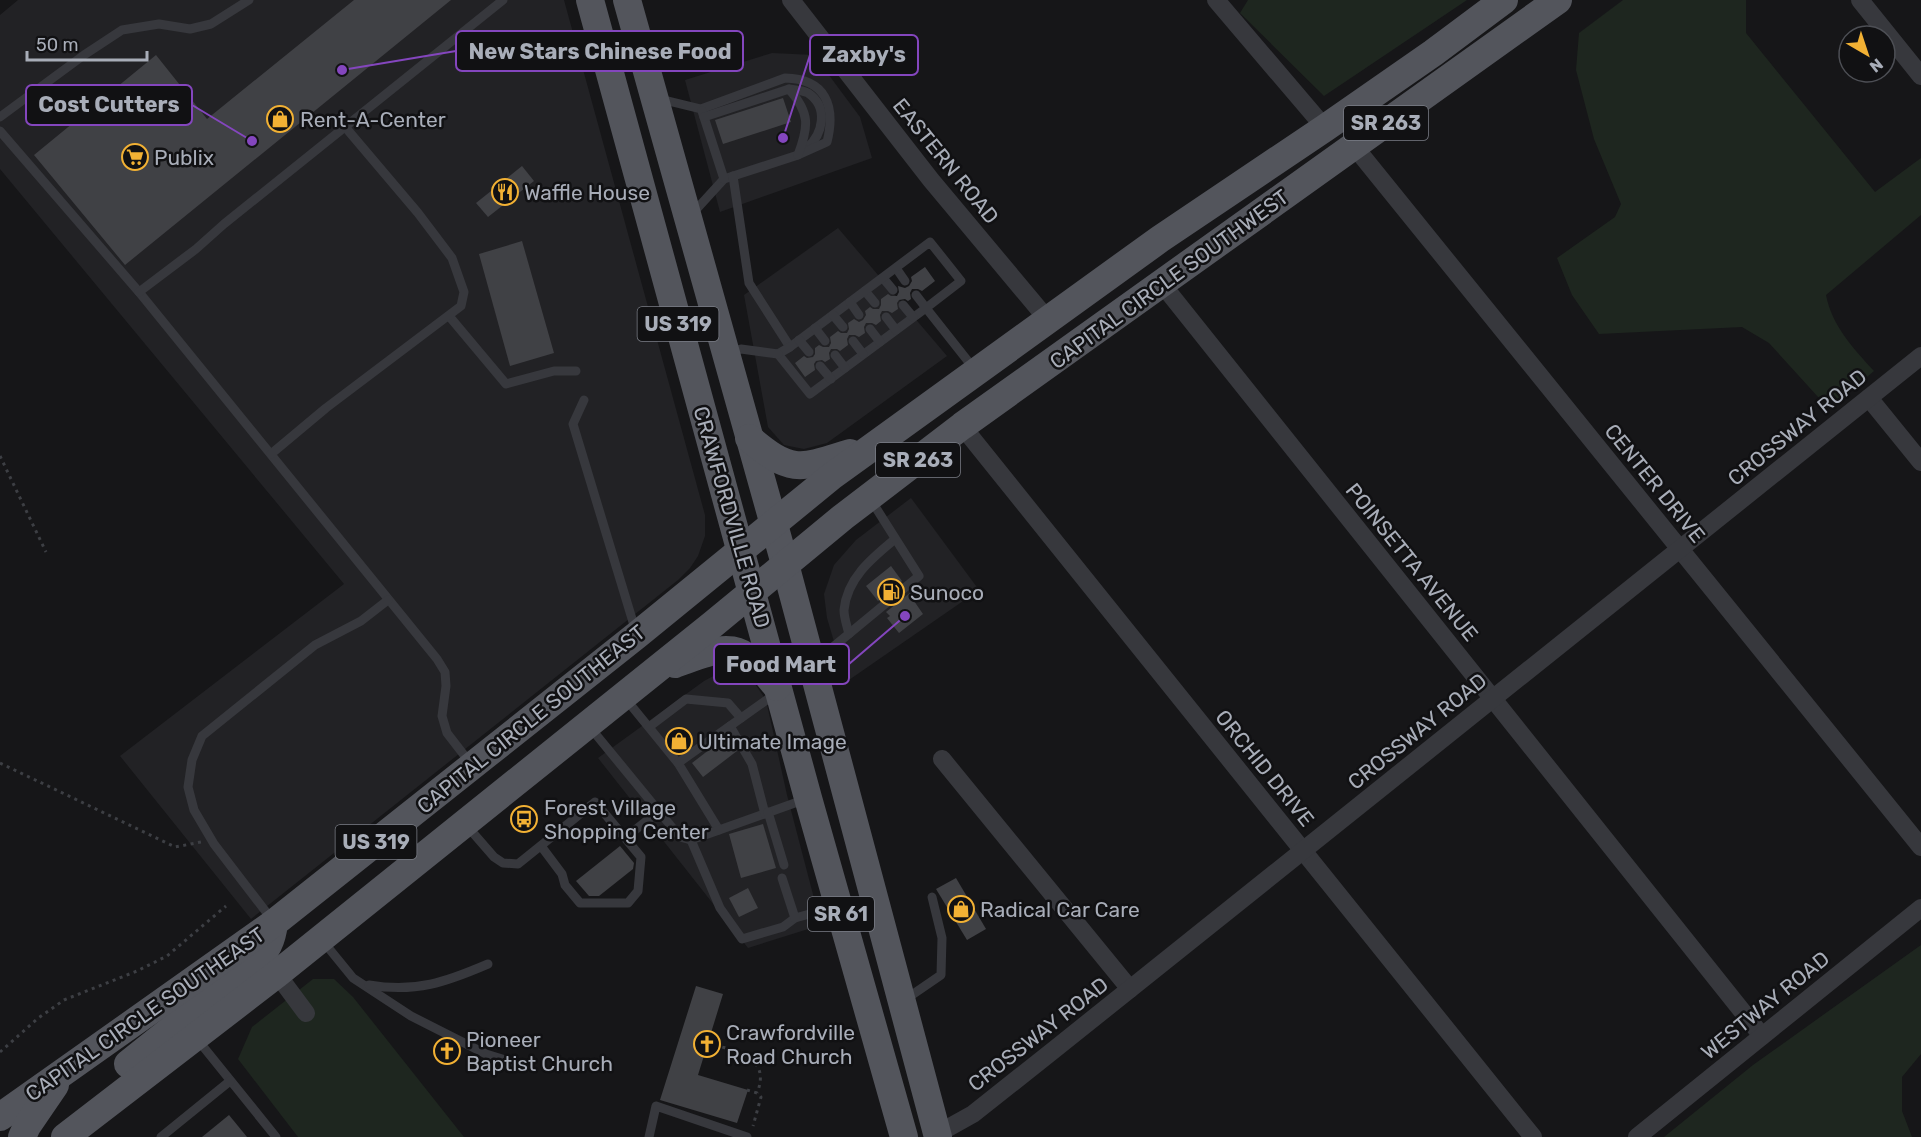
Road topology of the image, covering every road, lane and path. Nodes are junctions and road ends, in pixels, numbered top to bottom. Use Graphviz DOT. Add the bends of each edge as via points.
graph roads {
  1 [pos="249,0"];
  2 [pos="503,0"];
  3 [pos="590,0"];
  4 [pos="627,0"];
  5 [pos="791,0"];
  6 [pos="1216,0"];
  7 [pos="1504,0"];
  8 [pos="1558,0"];
  9 [pos="1860,0"];
  10 [pos="1921,76"];
  11 [pos="789,89"];
  12 [pos="655,98"];
  13 [pos="702,113"];
  14 [pos="0,117"];
  15 [pos="346,128"];
  16 [pos="1326,128"];
  17 [pos="0,131"];
  18 [pos="1354,146"];
  19 [pos="798,155"];
  20 [pos="729,178"];
  21 [pos="688,218"];
  22 [pos="896,268"];
  23 [pos="883,278"];
  24 [pos="905,281"];
  25 [pos="1162,284"];
  26 [pos="893,290"];
  27 [pos="865,291"];
  28 [pos="139,292"];
  29 [pos="916,296"];
  30 [pos="850,302"];
  31 [pos="875,303"];
  32 [pos="903,305"];
  33 [pos="926,308"];
  34 [pos="833,315"];
  35 [pos="859,315"];
  36 [pos="449,316"];
  37 [pos="913,317"];
  38 [pos="886,318"];
  39 [pos="1047,320"];
  40 [pos="843,327"];
  41 [pos="815,328"];
  42 [pos="870,329"];
  43 [pos="896,330"];
  44 [pos="800,340"];
  45 [pos="825,341"];
  46 [pos="854,341"];
  47 [pos="880,342"];
  48 [pos="790,347"];
  49 [pos="726,352"];
  50 [pos="809,352"];
  51 [pos="778,354"];
  52 [pos="835,354"];
  53 [pos="863,354"];
  54 [pos="1921,356"];
  55 [pos="820,366"];
  56 [pos="845,368"];
  57 [pos="576,371"];
  58 [pos="976,371"];
  59 [pos="831,379"];
  60 [pos="1869,398"];
  61 [pos="584,400"];
  62 [pos="962,426"];
  63 [pos="749,438"];
  64 [pos="875,445"];
  65 [pos="271,454"];
  66 [pos="0,456"];
  67 [pos="1921,462"];
  68 [pos="869,497"];
  69 [pos="774,522"];
  70 [pos="895,538"];
  71 [pos="1679,549"];
  72 [pos="740,550"];
  73 [pos="46,552"];
  74 [pos="785,564"];
  75 [pos="753,591"];
  76 [pos="388,600"];
  77 [pos="637,634"];
  78 [pos="849,634"];
  79 [pos="812,664"];
  80 [pos="653,671"];
  81 [pos="780,691"];
  82 [pos="623,695"];
  83 [pos="1492,699"];
  84 [pos="741,718"];
  85 [pos="587,724"];
  86 [pos="730,726"];
  87 [pos="649,728"];
  88 [pos="942,759"];
  89 [pos="0,763"];
  90 [pos="678,763"];
  91 [pos="473,766"];
  92 [pos="808,798"];
  93 [pos="659,811"];
  94 [pos="767,813"];
  95 [pos="464,822"];
  96 [pos="719,830"];
  97 [pos="625,838"];
  98 [pos="211,840"];
  99 [pos="691,840"];
  100 [pos="378,841"];
  101 [pos="541,846"];
  102 [pos="1921,847"];
  103 [pos="1304,851"];
  104 [pos="784,865"];
  105 [pos="782,878"];
  106 [pos="932,897"];
  107 [pos="226,906"];
  108 [pos="839,906"];
  109 [pos="1921,908"];
  110 [pos="795,918"];
  111 [pos="274,923"];
  112 [pos="320,939"];
  113 [pos="489,964"];
  114 [pos="277,974"];
  115 [pos="363,984"];
  116 [pos="1130,989"];
  117 [pos="902,1002"];
  118 [pos="306,1013"];
  119 [pos="1762,1036"];
  120 [pos="195,1037"];
  121 [pos="708,1043"];
  122 [pos="0,1052"];
  123 [pos="522,1065"];
  124 [pos="66,1068"];
  125 [pos="230,1081"];
  126 [pos="747,1090"];
  127 [pos="757,1093"];
  128 [pos="0,1117"];
  129 [pos="71,1132"];
  130 [pos="749,1133"];
  131 [pos="938,1135"];
  132 [pos="22,1137"];
  133 [pos="161,1137"];
  134 [pos="276,1137"];
  135 [pos="649,1137"];
  136 [pos="904,1137"];
  137 [pos="1533,1137"];
  138 [pos="1637,1137"];
  1 -- 14 [label="lane" via="212,24 190,29 159,24 122,30"];
  2 -- 15 [label="lane"];
  3 -- 72 [label="main road, CRAWFORDVILLE ROAD / US 319"];
  4 -- 12 [label="main road, CRAWFORDVILLE ROAD / US 319"];
  5 -- 39 [label="street, EASTERN ROAD" via="931,180"];
  6 -- 16 [label="street"];
  7 -- 16 [label="main road, CAPITAL CIRCLE SOUTHWEST / SR 263"];
  8 -- 18 [label="main road, CAPITAL CIRCLE SOUTHWEST / SR 263"];
  9 -- 10 [label="street"];
  11 -- 13 [label="lane"];
  11 -- 19 [label="lane" via="798,99 806,122"];
  11 -- 19 [label="lane" via="807,92 822,111 821,127 814,142"];
  12 -- 13 [label="lane"];
  12 -- 21 [label="main road, CRAWFORDVILLE ROAD / US 319"];
  13 -- 19 [label="lane" via="786,78 800,78 823,94 829,103 832,124 827,142"];
  13 -- 20 [label="lane"];
  15 -- 28 [label="lane"];
  15 -- 36 [label="lane" via="453,258 464,292 461,306"];
  16 -- 39 [label="main road, CAPITAL CIRCLE SOUTHWEST / SR 263" via="1160,238"];
  17 -- 28 [label="lane"];
  18 -- 25 [label="main road, CAPITAL CIRCLE SOUTHWEST / SR 263"];
  18 -- 71 [label="street, CENTER DRIVE"];
  19 -- 20 [label="lane"];
  20 -- 21 [label="lane"];
  20 -- 48 [label="lane" via="749,283"];
  21 -- 49 [label="main road, CRAWFORDVILLE ROAD / US 319"];
  22 -- 23 [label="lane"];
  22 -- 24 [label="lane"];
  22 -- 33 [label="lane" via="930,242 961,281"];
  23 -- 26 [label="lane"];
  23 -- 27 [label="lane"];
  25 -- 62 [label="main road, CAPITAL CIRCLE SOUTHWEST / SR 263"];
  25 -- 83 [label="street, POINSETTA AVENUE"];
  27 -- 30 [label="lane"];
  27 -- 31 [label="lane"];
  28 -- 65 [label="lane"];
  29 -- 33 [label="lane"];
  30 -- 34 [label="lane"];
  30 -- 35 [label="lane"];
  32 -- 37 [label="lane"];
  33 -- 37 [label="lane"];
  33 -- 58 [label="lane"];
  34 -- 40 [label="lane"];
  34 -- 41 [label="lane"];
  36 -- 57 [label="lane" via="506,384 554,371"];
  36 -- 65 [label="lane"];
  37 -- 43 [label="lane"];
  38 -- 43 [label="lane"];
  39 -- 58 [label="main road, CAPITAL CIRCLE SOUTHWEST / SR 263"];
  41 -- 44 [label="lane"];
  41 -- 45 [label="lane"];
  42 -- 47 [label="lane"];
  43 -- 47 [label="lane"];
  44 -- 48 [label="lane"];
  44 -- 50 [label="lane"];
  46 -- 53 [label="lane"];
  47 -- 53 [label="lane"];
  48 -- 51 [label="lane"];
  49 -- 51 [label="lane" via="741,349"];
  49 -- 63 [label="main road, CRAWFORDVILLE ROAD / US 319"];
  51 -- 59 [label="lane" via="810,394"];
  52 -- 56 [label="lane"];
  53 -- 56 [label="lane"];
  54 -- 60 [label="street, CROSSWAY ROAD"];
  55 -- 59 [label="lane"];
  56 -- 59 [label="lane"];
  58 -- 64 [label="main road, CAPITAL CIRCLE SOUTHWEST / SR 263"];
  60 -- 67 [label="street"];
  60 -- 71 [label="street, CROSSWAY ROAD"];
  61 -- 77 [label="lane" via="573,424"];
  62 -- 68 [label="main road, CAPITAL CIRCLE SOUTHWEST / SR 263"];
  62 -- 103 [label="street, ORCHID DRIVE"];
  63 -- 64 [label="main road" via="776,459 799,466 814,465"];
  63 -- 69 [label="main road, CRAWFORDVILLE ROAD / US 319"];
  64 -- 69 [label="main road, CAPITAL CIRCLE SOUTHWEST / SR 263"];
  65 -- 76 [label="lane"];
  66 -- 73 [label="path"];
  68 -- 70 [label="lane"];
  68 -- 74 [label="main road, CAPITAL CIRCLE SOUTHWEST / SR 263"];
  69 -- 72 [label="main road, CAPITAL CIRCLE SOUTHWEST / SR 263"];
  69 -- 74 [label="main road, CRAWFORDVILLE ROAD / US 319"];
  70 -- 78 [label="lane" via="866,562 850,587 844,612"];
  70 -- 78 [label="lane" via="919,576"];
  71 -- 83 [label="street, CROSSWAY ROAD"];
  71 -- 102 [label="street, CENTER DRIVE"];
  72 -- 75 [label="main road, CRAWFORDVILLE ROAD / SR 61"];
  72 -- 77 [label="main road, CAPITAL CIRCLE SOUTHEAST / US 319"];
  74 -- 75 [label="main road, CAPITAL CIRCLE SOUTHEAST / US 319"];
  74 -- 79 [label="main road, CRAWFORDVILLE ROAD / SR 61"];
  75 -- 80 [label="main road, CAPITAL CIRCLE SOUTHEAST / US 319"];
  75 -- 81 [label="main road, CRAWFORDVILLE ROAD / SR 61"];
  76 -- 91 [label="lane" via="437,658 446,686 442,716 447,733"];
  76 -- 98 [label="lane" via="361,621 315,645 202,736 192,760 188,787 194,810"];
  77 -- 91 [label="main road, CAPITAL CIRCLE SOUTHEAST / US 319"];
  78 -- 79 [label="lane"];
  79 -- 117 [label="main road, CRAWFORDVILLE ROAD / SR 61"];
  80 -- 81 [label="main road" via="713,650 733,651 753,660"];
  80 -- 82 [label="main road, CAPITAL CIRCLE SOUTHEAST / US 319"];
  81 -- 84 [label="lane"];
  81 -- 92 [label="main road, CRAWFORDVILLE ROAD / SR 61"];
  82 -- 85 [label="main road, CAPITAL CIRCLE SOUTHEAST / US 319"];
  82 -- 87 [label="lane"];
  83 -- 103 [label="street, CROSSWAY ROAD"];
  83 -- 119 [label="street, POINSETTA AVENUE"];
  84 -- 86 [label="lane"];
  84 -- 87 [label="lane" via="728,703 686,699"];
  85 -- 93 [label="lane"];
  85 -- 95 [label="main road, CAPITAL CIRCLE SOUTHEAST / US 319"];
  86 -- 90 [label="lane"];
  86 -- 94 [label="lane" via="752,764"];
  87 -- 90 [label="lane"];
  88 -- 116 [label="street"];
  89 -- 98 [label="path" via="175,847"];
  90 -- 96 [label="lane"];
  91 -- 100 [label="main road, CAPITAL CIRCLE SOUTHEAST / US 319"];
  92 -- 94 [label="lane"];
  92 -- 108 [label="main road, CRAWFORDVILLE ROAD / SR 61"];
  93 -- 97 [label="lane"];
  93 -- 99 [label="lane" via="680,837"];
  94 -- 96 [label="lane"];
  94 -- 104 [label="lane"];
  95 -- 101 [label="lane" via="503,863 518,864"];
  95 -- 112 [label="main road, CAPITAL CIRCLE SOUTHEAST / US 319"];
  96 -- 99 [label="lane"];
  97 -- 101 [label="lane" via="595,802"];
  97 -- 101 [label="lane" via="641,857 638,891 628,903 580,903"];
  98 -- 111 [label="lane"];
  99 -- 110 [label="lane" via="720,908 742,939 783,927"];
  100 -- 111 [label="main road, CAPITAL CIRCLE SOUTHEAST / US 319"];
  100 -- 112 [label="main road" via="368,865 330,897 323,913"];
  103 -- 116 [label="street, CROSSWAY ROAD"];
  103 -- 137 [label="street, ORCHID DRIVE"];
  105 -- 110 [label="lane"];
  106 -- 117 [label="lane" via="942,938 941,975"];
  107 -- 122 [label="path" via="167,956 64,1000"];
  108 -- 110 [label="lane"];
  108 -- 136 [label="main road, CRAWFORDVILLE ROAD / SR 61"];
  109 -- 119 [label="street, WESTWAY ROAD"];
  111 -- 124 [label="main road, CAPITAL CIRCLE SOUTHEAST / US 319"];
  111 -- 129 [label="main road" via="265,952 113,1076"];
  112 -- 114 [label="main road, CAPITAL CIRCLE SOUTHEAST / US 319"];
  112 -- 115 [label="lane" via="353,978"];
  113 -- 115 [label="lane" via="447,981 419,987"];
  114 -- 118 [label="street"];
  114 -- 120 [label="main road, CAPITAL CIRCLE SOUTHEAST / US 319"];
  115 -- 123 [label="lane" via="455,1039"];
  116 -- 131 [label="street, CROSSWAY ROAD" via="973,1114"];
  117 -- 131 [label="main road, CRAWFORDVILLE ROAD / SR 61"];
  119 -- 138 [label="street, WESTWAY ROAD"];
  120 -- 125 [label="lane"];
  120 -- 129 [label="main road, CAPITAL CIRCLE SOUTHEAST / US 319"];
  121 -- 127 [label="path" via="755,1062 761,1076"];
  124 -- 128 [label="main road, CAPITAL CIRCLE SOUTHEAST / US 319"];
  124 -- 132 [label="main road"];
  125 -- 133 [label="lane"];
  125 -- 134 [label="lane"];
  126 -- 127 [label="path"];
  127 -- 130 [label="path" via="761,1102"];
  130 -- 135 [label="lane" via="656,1106"];
}
